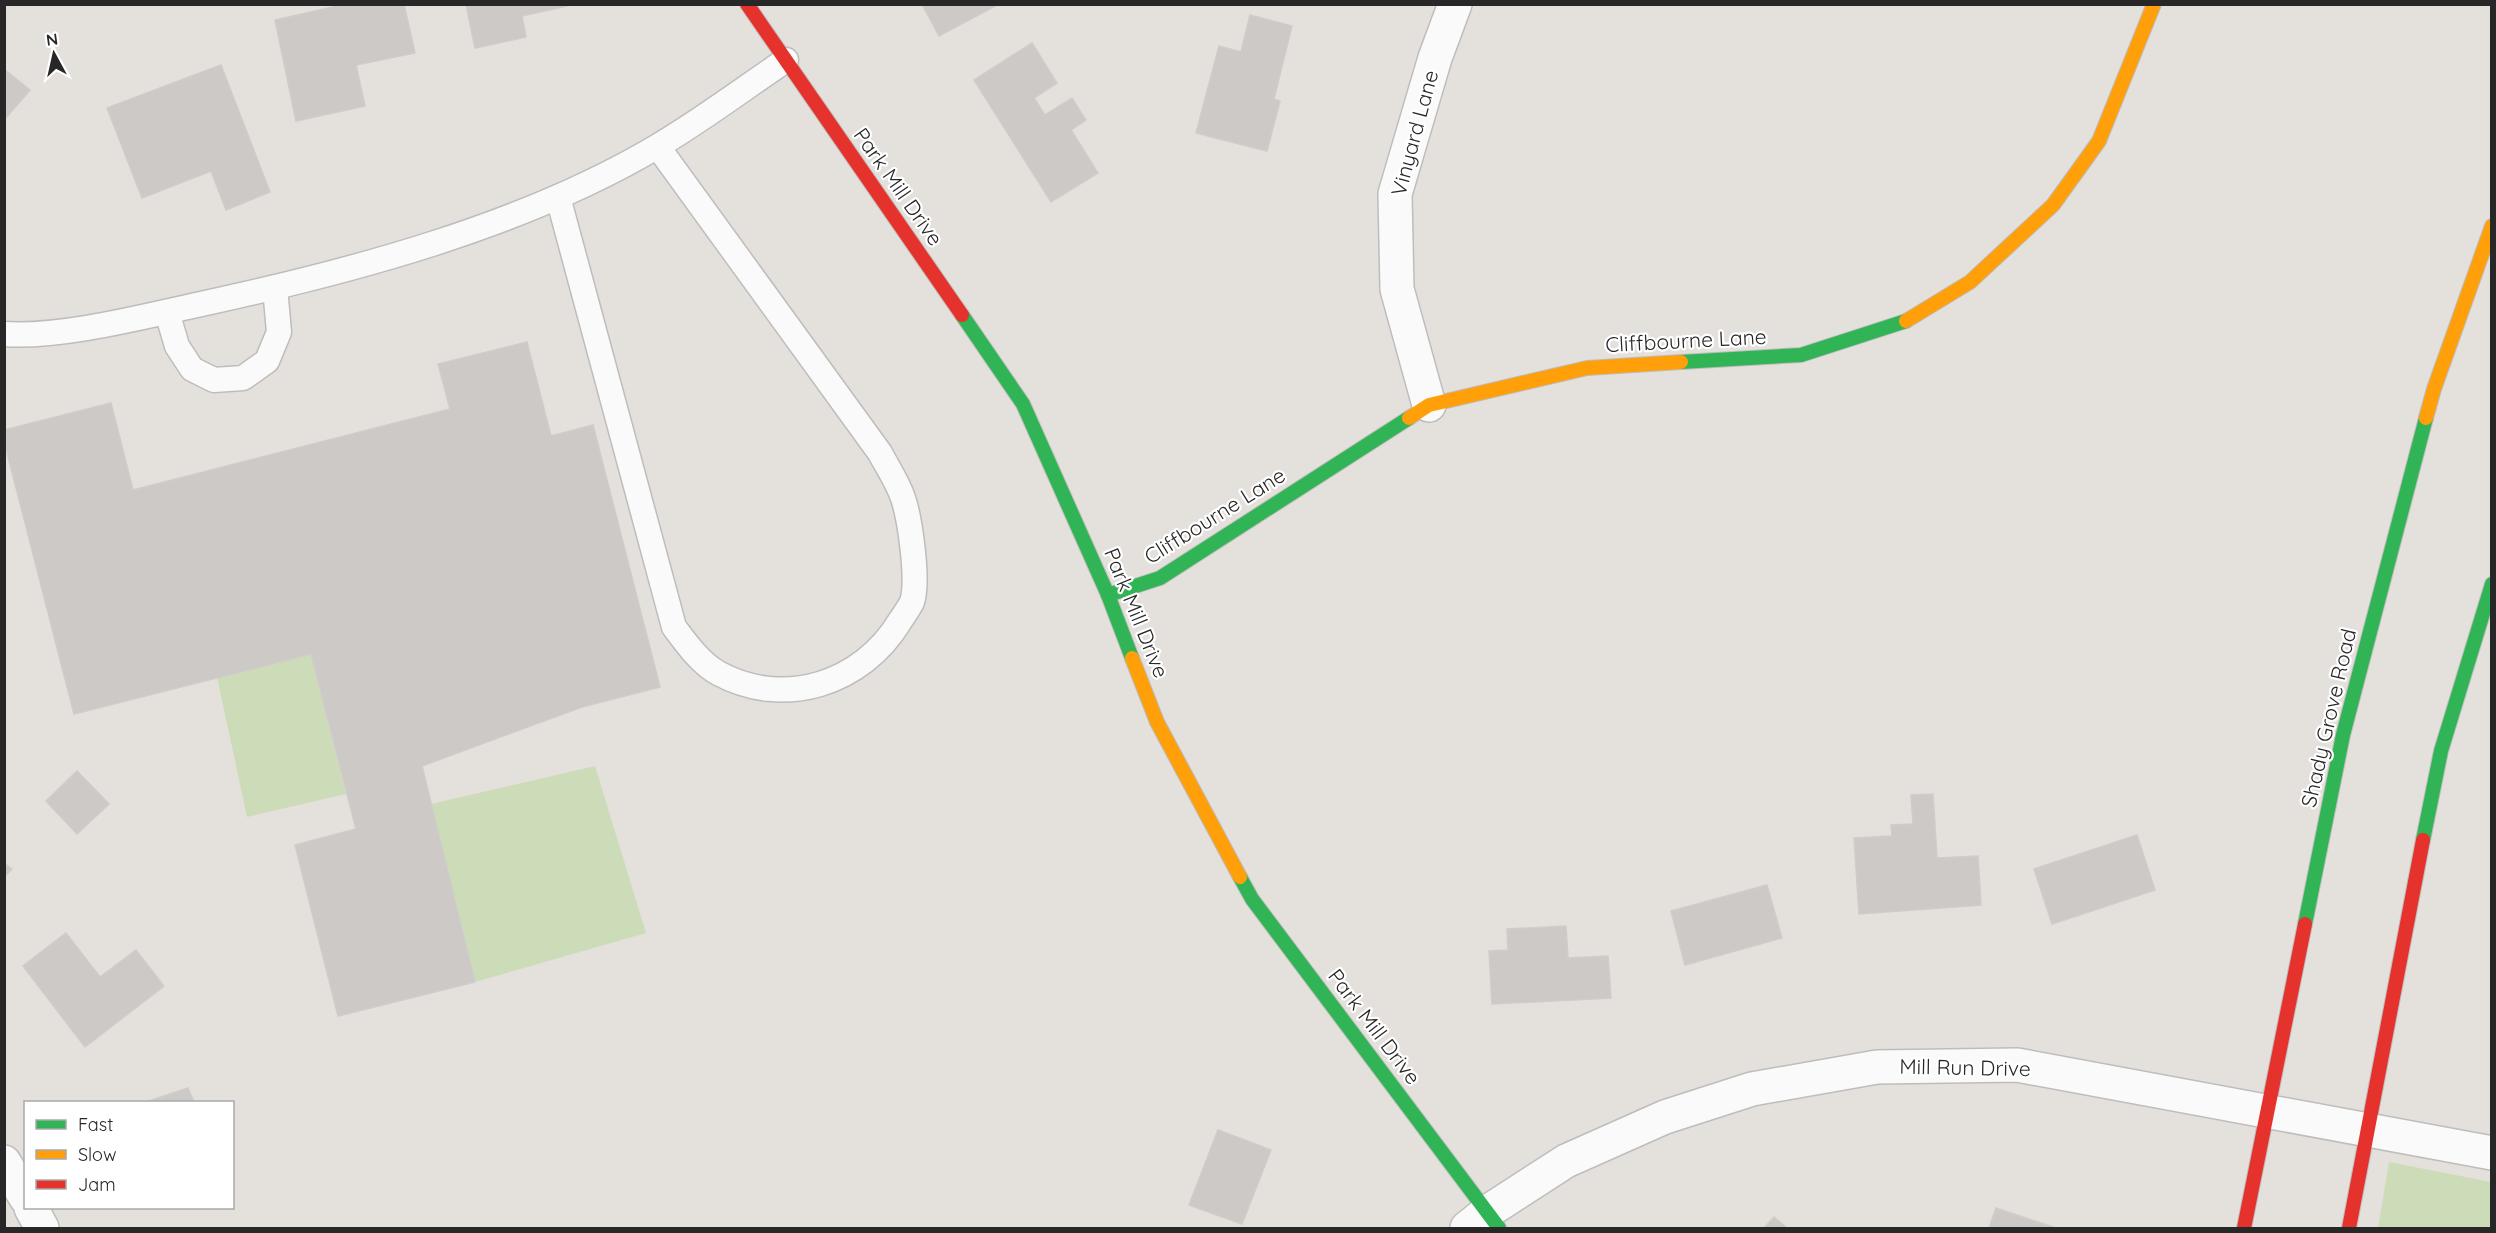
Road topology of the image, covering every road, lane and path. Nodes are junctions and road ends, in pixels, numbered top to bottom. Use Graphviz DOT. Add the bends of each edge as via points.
graph roads {
  1 [pos="747,4"];
  2 [pos="1455,4"];
  3 [pos="2154,4"];
  4 [pos="786,60"];
  5 [pos="658,147"];
  6 [pos="558,197"];
  7 [pos="2492,226"];
  8 [pos="275,288"];
  9 [pos="167,312"];
  10 [pos="4,334"];
  11 [pos="1429,405"];
  12 [pos="2492,584"];
  13 [pos="1108,596"];
  14 [pos="2270,1109"];
  15 [pos="2366,1129"];
  16 [pos="2492,1153"];
  17 [pos="4,1162"];
  18 [pos="24,1195"];
  19 [pos="32,1209"];
  20 [pos="1484,1223"];
  21 [pos="42,1228"];
  22 [pos="2244,1228"];
  23 [pos="2349,1228"];
  1 -- 4 [label="street, Park Mill Drive"];
  2 -- 11 [label="street, Vinyard Lane" via="1395,194 1397,289"];
  3 -- 11 [label="street, Cliffbourne Lane" via="2098,141 2053,205 1970,282 1909,321 1801,356 1587,368"];
  4 -- 5 [label="lane"];
  4 -- 13 [label="street, Park Mill Drive" via="1023,404"];
  5 -- 6 [label="lane"];
  5 -- 6 [label="lane" via="880,453 903,497 914,551 912,601 890,638 862,665 832,682 799,690 745,682 718,673 691,650 674,627"];
  6 -- 8 [label="lane" via="417,249"];
  7 -- 14 [label="street, Shady Grove Road" via="2434,389 2343,735"];
  8 -- 9 [label="lane"];
  8 -- 9 [label="lane" via="279,332 267,360 243,378 214,380 192,369 177,346"];
  9 -- 10 [label="lane" via="30,336"];
  11 -- 13 [label="street, Cliffbourne Lane" via="1160,578"];
  12 -- 15 [label="street" via="2441,751"];
  13 -- 20 [label="street, Park Mill Drive" via="1157,722 1252,899"];
  14 -- 15 [label="street, Mill Run Drive"];
  14 -- 20 [label="street, Mill Run Drive" via="2018,1065 1877,1067 1752,1089 1665,1117 1566,1161"];
  14 -- 22 [label="street, Shady Grove Road"];
  15 -- 16 [label="street, Mill Run Drive"];
  15 -- 23 [label="street"];
  17 -- 18 [label="street"];
  19 -- 21 [label="street"];
}
